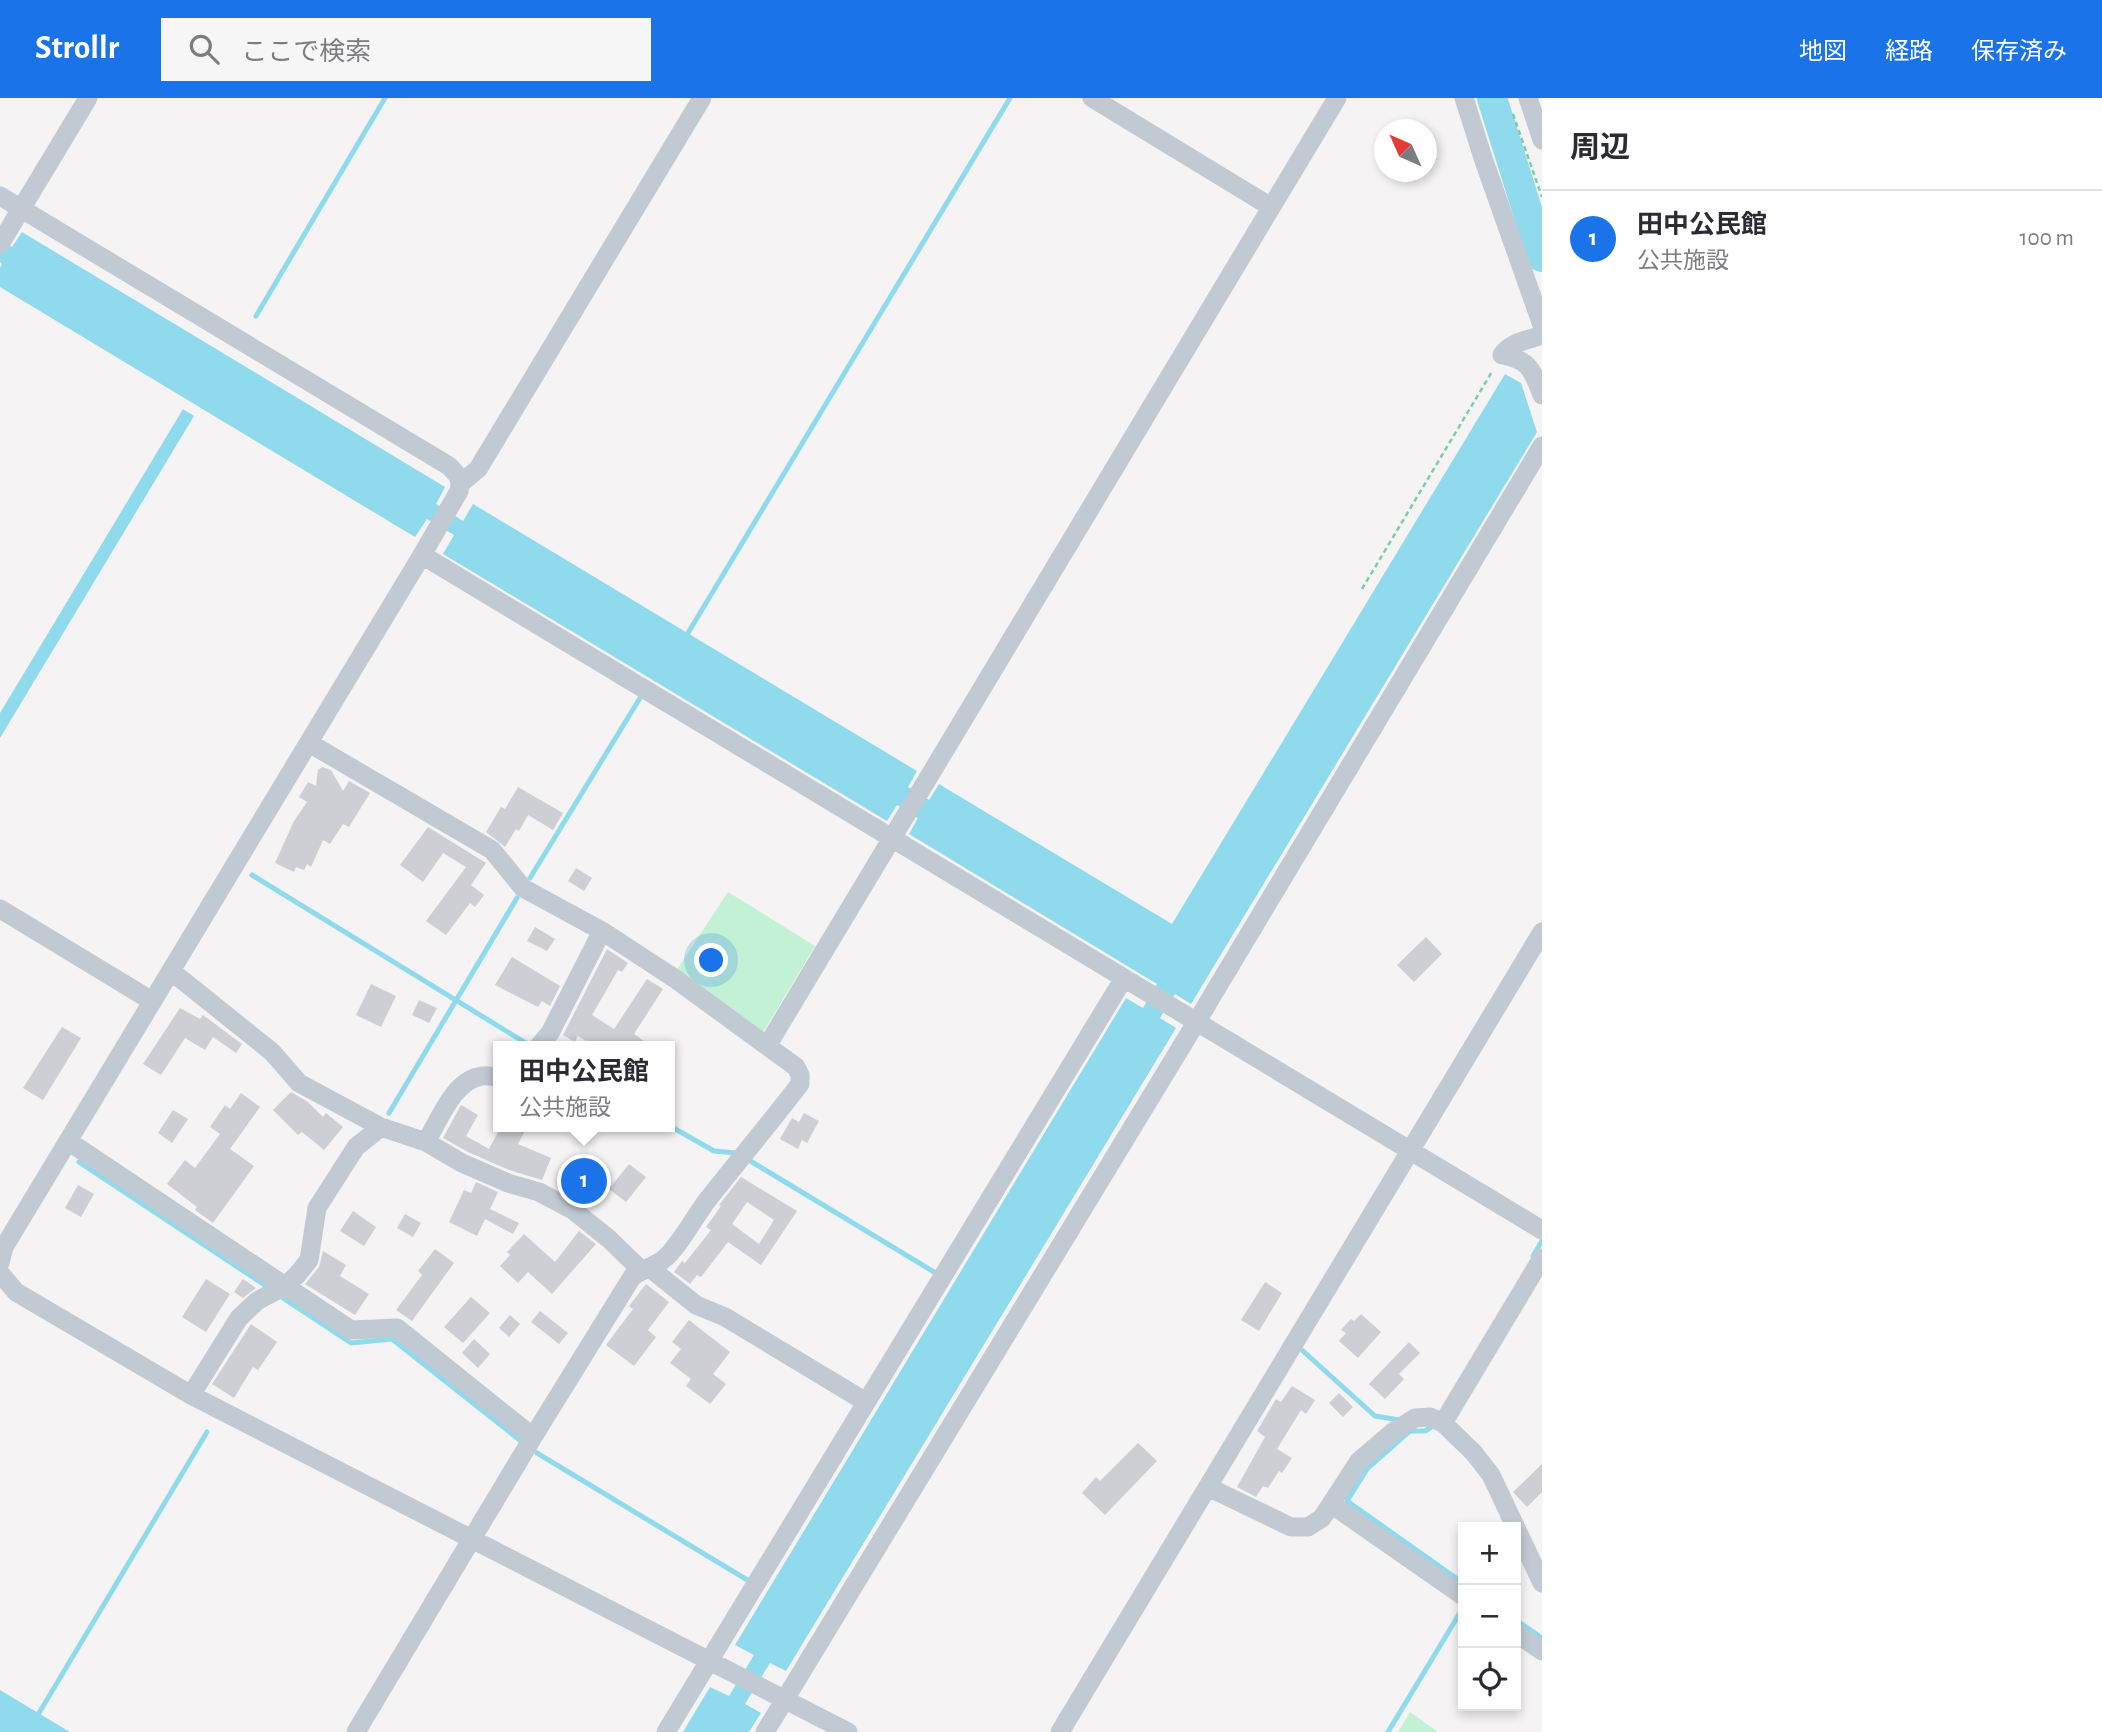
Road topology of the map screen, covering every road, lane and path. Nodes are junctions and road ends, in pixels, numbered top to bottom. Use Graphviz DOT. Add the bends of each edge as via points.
graph roads {
  1 [pos="88,98"];
  2 [pos="702,98"];
  3 [pos="1092,98"];
  4 [pos="1336,98"];
  5 [pos="1464,98"];
  6 [pos="1528,98"];
  7 [pos="1542,140"];
  8 [pos="0,196"];
  9 [pos="1271,206"];
  10 [pos="21,209"];
  11 [pos="2,241"];
  12 [pos="1542,325"];
  13 [pos="1542,335"];
  14 [pos="1502,355"];
  15 [pos="1542,394"];
  16 [pos="1542,446"];
  17 [pos="461,483"];
  18 [pos="422,555"];
  19 [pos="1362,589"];
  20 [pos="309,743"];
  21 [pos="891,838"];
  22 [pos="0,909"];
  23 [pos="602,932"];
  24 [pos="1542,932"];
  25 [pos="171,971"];
  26 [pos="1124,978"];
  27 [pos="152,1001"];
  28 [pos="1197,1021"];
  29 [pos="543,1041"];
  30 [pos="767,1046"];
  31 [pos="493,1077"];
  32 [pos="381,1127"];
  33 [pos="68,1141"];
  34 [pos="426,1142"];
  35 [pos="1409,1152"];
  36 [pos="1542,1230"];
  37 [pos="1542,1258"];
  38 [pos="0,1263"];
  39 [pos="646,1269"];
  40 [pos="0,1273"];
  41 [pos="285,1286"];
  42 [pos="191,1395"];
  43 [pos="866,1402"];
  44 [pos="1443,1423"];
  45 [pos="533,1437"];
  46 [pos="1208,1487"];
  47 [pos="1331,1504"];
  48 [pos="472,1541"];
  49 [pos="1542,1583"];
  50 [pos="1458,1593"];
  51 [pos="1521,1636"];
  52 [pos="1542,1651"];
  53 [pos="709,1661"];
  54 [pos="784,1700"];
  55 [pos="356,1732"];
  56 [pos="666,1732"];
  57 [pos="765,1732"];
  58 [pos="848,1732"];
  59 [pos="1060,1732"];
  1 -- 10 [label="street"];
  2 -- 17 [label="street" via="478,469"];
  3 -- 9 [label="street"];
  4 -- 9 [label="street"];
  5 -- 12 [label="street"];
  6 -- 7 [label="street"];
  8 -- 10 [label="street"];
  9 -- 21 [label="street"];
  10 -- 11 [label="street"];
  10 -- 17 [label="street" via="449,466"];
  13 -- 14 [label="street" via="1514,344"];
  14 -- 15 [label="street" via="1525,362"];
  14 -- 19 [label="path"];
  16 -- 28 [label="street"];
  17 -- 18 [label="street"];
  18 -- 20 [label="street"];
  18 -- 21 [label="street"];
  20 -- 23 [label="street" via="492,850 523,888"];
  20 -- 25 [label="street"];
  21 -- 26 [label="street"];
  21 -- 30 [label="street"];
  22 -- 27 [label="street"];
  23 -- 29 [label="street"];
  23 -- 30 [label="street"];
  24 -- 35 [label="street"];
  25 -- 27 [label="street"];
  25 -- 32 [label="street" via="272,1052 299,1083"];
  26 -- 28 [label="street"];
  26 -- 43 [label="street"];
  27 -- 33 [label="street"];
  28 -- 35 [label="street"];
  28 -- 54 [label="street"];
  30 -- 39 [label="street" via="796,1067 800,1084 666,1257"];
  31 -- 34 [label="street" via="482,1076 458,1089"];
  32 -- 34 [label="street"];
  32 -- 41 [label="street" via="356,1147 317,1208 309,1260"];
  33 -- 38 [label="street" via="4,1247"];
  33 -- 41 [label="street"];
  34 -- 39 [label="street" via="462,1163 573,1210"];
  35 -- 36 [label="street"];
  35 -- 46 [label="street"];
  37 -- 44 [label="street"];
  39 -- 43 [label="street" via="696,1305"];
  39 -- 45 [label="street" via="632,1278"];
  40 -- 42 [label="street" via="16,1292"];
  41 -- 42 [label="street" via="257,1301 239,1318"];
  41 -- 45 [label="street" via="351,1330 397,1328"];
  42 -- 48 [label="street"];
  43 -- 53 [label="street"];
  44 -- 47 [label="street" via="1430,1417 1415,1418 1393,1432 1359,1461"];
  44 -- 49 [label="street" via="1491,1475"];
  45 -- 48 [label="street"];
  46 -- 47 [label="street" via="1291,1527 1308,1527 1322,1518"];
  46 -- 59 [label="street"];
  47 -- 50 [label="street"];
  48 -- 53 [label="street"];
  48 -- 55 [label="street"];
  51 -- 52 [label="street"];
  53 -- 54 [label="street"];
  53 -- 56 [label="street"];
  54 -- 57 [label="street"];
  54 -- 58 [label="street"];
}
